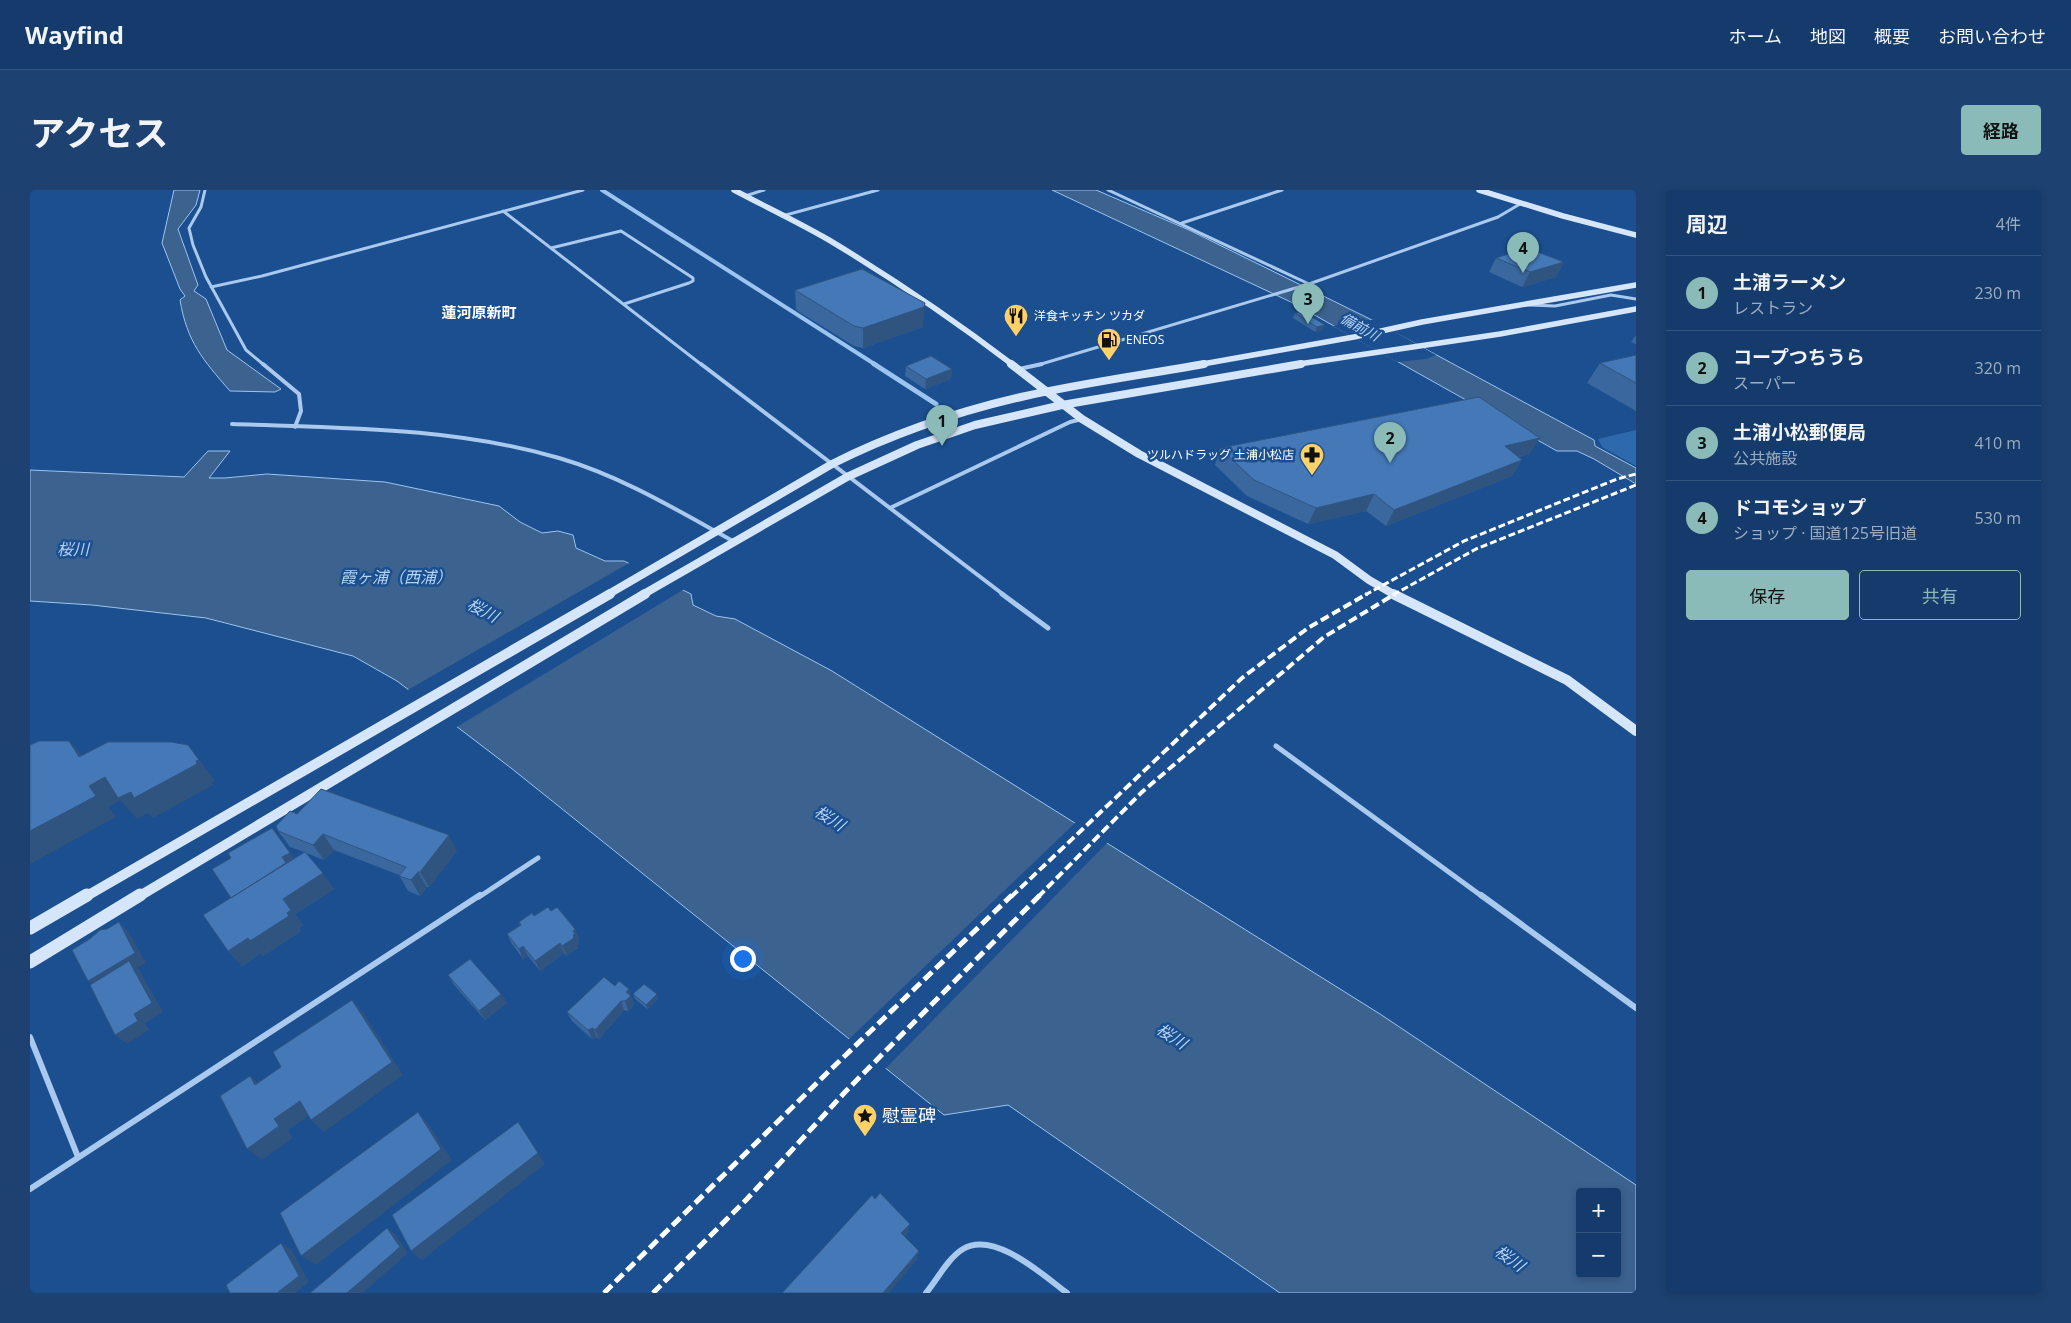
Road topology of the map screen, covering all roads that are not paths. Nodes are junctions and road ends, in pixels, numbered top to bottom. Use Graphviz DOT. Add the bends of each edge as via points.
graph roads {
  1 [pos="205,190"];
  2 [pos="582,190"];
  3 [pos="734,190"];
  4 [pos="764,190"];
  5 [pos="878,190"];
  6 [pos="1108,190"];
  7 [pos="1282,190"];
  8 [pos="1479,190"];
  9 [pos="745,196"];
  10 [pos="1520,204"];
  11 [pos="503,211"];
  12 [pos="782,216"];
  13 [pos="1182,223"];
  14 [pos="1636,235"];
  15 [pos="551,248"];
  16 [pos="1309,284"];
  17 [pos="1636,285"];
  18 [pos="211,287"];
  19 [pos="1636,299"];
  20 [pos="624,304"];
  21 [pos="1526,305"];
  22 [pos="1636,309"];
  23 [pos="1019,369"];
  24 [pos="1045,392"];
  25 [pos="1062,404"];
  26 [pos="1082,419"];
  27 [pos="232,424"];
  28 [pos="295,427"];
  29 [pos="832,464"];
  30 [pos="847,476"];
  31 [pos="890,508"];
  32 [pos="716,532"];
  33 [pos="733,541"];
  34 [pos="1048,628"];
  35 [pos="1636,731"];
  36 [pos="1276,746"];
  37 [pos="538,858"];
  38 [pos="30,928"];
  39 [pos="30,962"];
  40 [pos="1636,1008"];
  41 [pos="30,1037"];
  42 [pos="78,1157"];
  43 [pos="30,1189"];
  44 [pos="926,1293"];
  45 [pos="1067,1293"];
  1 -- 18 [label="street" via="201,207 189,228"];
  2 -- 11 [label="street"];
  3 -- 9 [label="street"];
  4 -- 9 [label="street"];
  5 -- 12 [label="street"];
  6 -- 13 [label="street"];
  7 -- 13 [label="street"];
  8 -- 10 [label="street"];
  9 -- 12 [label="street"];
  10 -- 14 [label="street"];
  10 -- 16 [label="street" via="1498,217"];
  11 -- 15 [label="street"];
  11 -- 18 [label="street"];
  12 -- 23 [label="street" via="883,274"];
  13 -- 16 [label="street"];
  15 -- 20 [label="street"];
  15 -- 20 [label="street" via="621,231 693,278 689,284"];
  16 -- 23 [label="street"];
  17 -- 21 [label="street"];
  18 -- 28 [label="street" via="246,350 299,394 301,411"];
  19 -- 21 [label="street" via="1611,295 1555,306"];
  20 -- 29 [label="street"];
  21 -- 24 [label="street"];
  22 -- 25 [label="street"];
  23 -- 24 [label="street"];
  24 -- 25 [label="street"];
  24 -- 29 [label="street" via="930,423"];
  25 -- 26 [label="street"];
  25 -- 30 [label="street" via="946,434"];
  26 -- 31 [label="street"];
  26 -- 35 [label="street" via="1202,488 1335,555 1369,580 1417,607 1567,680"];
  27 -- 28 [label="street"];
  28 -- 32 [label="street" via="413,433 527,450 615,480"];
  29 -- 30 [label="street"];
  29 -- 32 [label="street"];
  30 -- 31 [label="street"];
  30 -- 33 [label="street"];
  31 -- 34 [label="street"];
  32 -- 33 [label="street"];
  32 -- 38 [label="street"];
  33 -- 39 [label="street"];
  36 -- 40 [label="street"];
  37 -- 42 [label="street"];
  41 -- 42 [label="street"];
  42 -- 43 [label="street"];
  44 -- 45 [label="street" via="963,1249 977,1243 1012,1253"];
}
